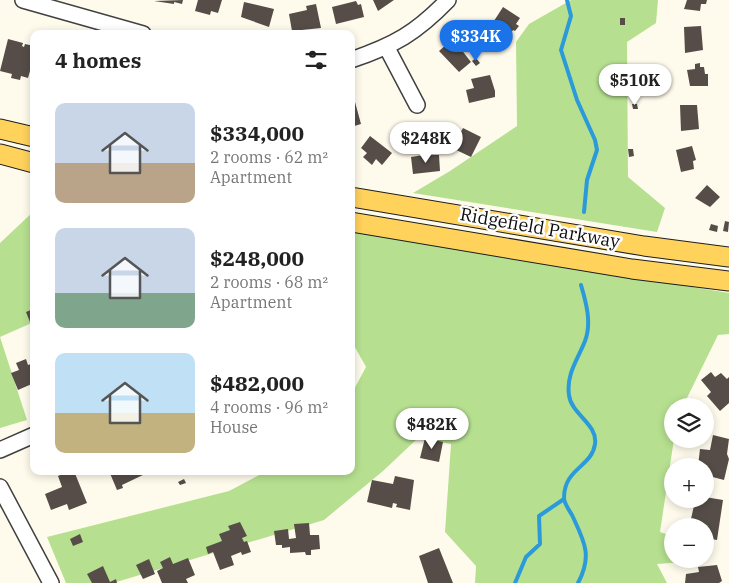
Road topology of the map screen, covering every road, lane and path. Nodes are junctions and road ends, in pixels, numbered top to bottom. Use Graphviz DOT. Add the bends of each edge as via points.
graph roads {
  1 [pos="23,0"];
  2 [pos="448,0"];
  3 [pos="129,30"];
  4 [pos="387,48"];
  5 [pos="355,59"];
  6 [pos="417,105"];
  7 [pos="0,129"];
  8 [pos="30,136"];
  9 [pos="0,154"];
  10 [pos="30,162"];
  11 [pos="355,198"];
  12 [pos="355,223"];
  13 [pos="729,256"];
  14 [pos="729,281"];
  15 [pos="30,437"];
  16 [pos="0,450"];
  17 [pos="0,487"];
  18 [pos="51,583"];
  1 -- 3 [label="street"];
  2 -- 4 [label="street" via="428,21"];
  4 -- 5 [label="street"];
  4 -- 6 [label="street"];
  7 -- 8 [label="main road"];
  9 -- 10 [label="main road"];
  11 -- 13 [label="main road, Ridgefield Parkway" via="634,244"];
  12 -- 14 [label="main road, Ridgefield Parkway" via="622,267"];
  15 -- 16 [label="street"];
  17 -- 18 [label="street"];
}
